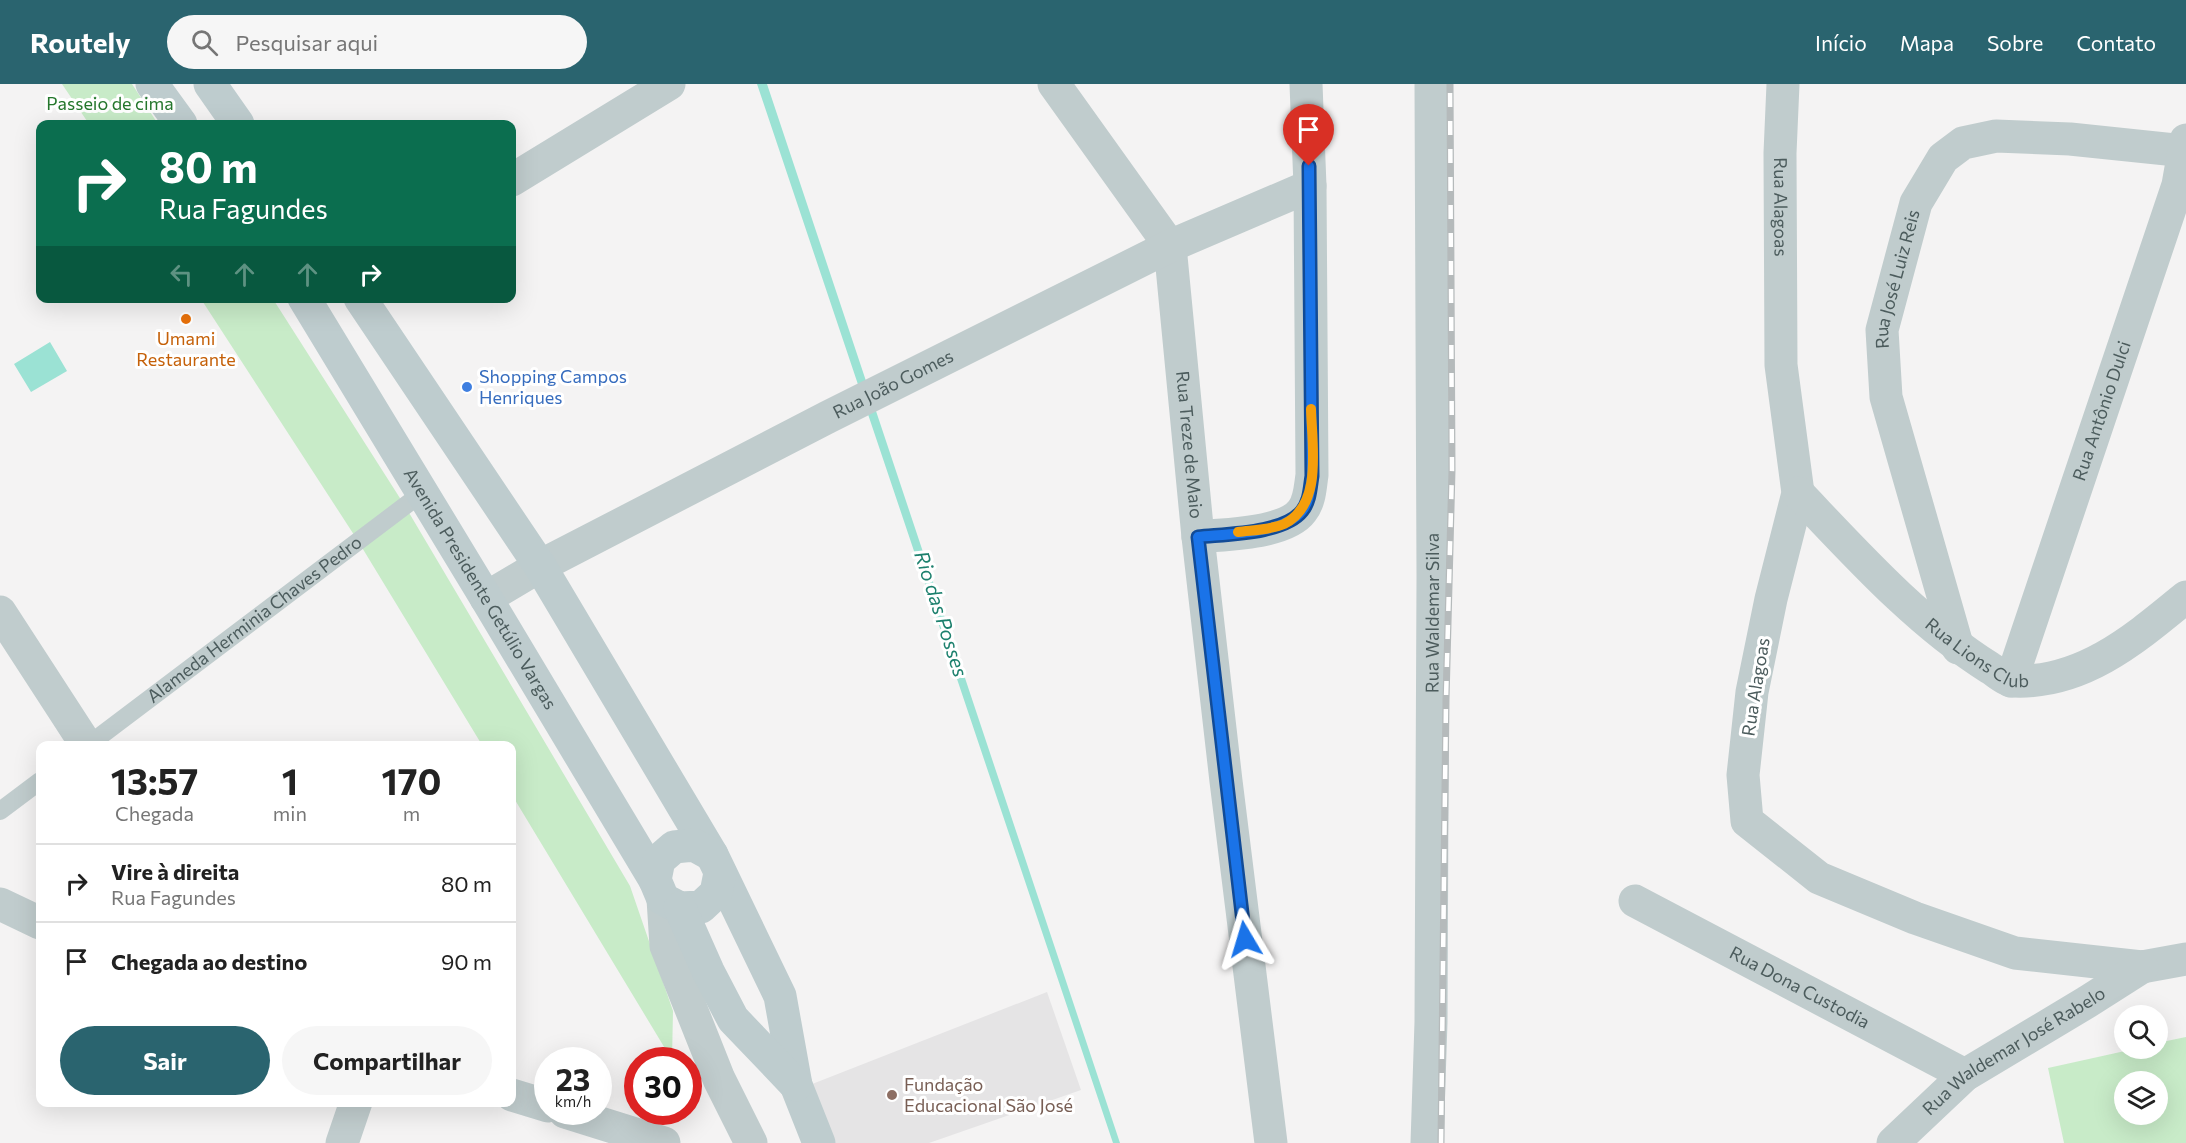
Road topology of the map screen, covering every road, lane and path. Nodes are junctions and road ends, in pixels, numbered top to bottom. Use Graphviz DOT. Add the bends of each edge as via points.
graph roads {
  1 [pos="152,84"];
  2 [pos="210,84"];
  3 [pos="669,84"];
  4 [pos="1054,84"];
  5 [pos="1305,84"];
  6 [pos="1431,84"];
  7 [pos="1783,84"];
  8 [pos="178,120"];
  9 [pos="235,120"];
  10 [pos="2186,147"];
  11 [pos="516,178"];
  12 [pos="1310,186"];
  13 [pos="1170,246"];
  14 [pos="307,303"];
  15 [pos="363,303"];
  16 [pos="422,493"];
  17 [pos="1798,493"];
  18 [pos="1198,537"];
  19 [pos="540,566"];
  20 [pos="2186,597"];
  21 [pos="486,598"];
  22 [pos="0,612"];
  23 [pos="1958,648"];
  24 [pos="2011,681"];
  25 [pos="84,741"];
  26 [pos="94,741"];
  27 [pos="36,784"];
  28 [pos="0,811"];
  29 [pos="716,864"];
  30 [pos="666,896"];
  31 [pos="1635,901"];
  32 [pos="0,904"];
  33 [pos="36,921"];
  34 [pos="2186,959"];
  35 [pos="2142,967"];
  36 [pos="1965,1075"];
  37 [pos="796,1085"];
  38 [pos="516,1096"];
  39 [pos="534,1102"];
  40 [pos="354,1107"];
  41 [pos="607,1125"];
  42 [pos="342,1143"];
  43 [pos="664,1143"];
  44 [pos="751,1143"];
  45 [pos="819,1143"];
  46 [pos="1271,1143"];
  47 [pos="1427,1143"];
  48 [pos="1893,1143"];
  1 -- 8 [label="main road"];
  2 -- 9 [label="main road"];
  3 -- 11 [label="street"];
  4 -- 13 [label="street"];
  5 -- 12 [label="street"];
  6 -- 47 [label="street, Rua Waldemar Silva" via="1433,554"];
  7 -- 17 [label="street, Rua Alagoas" via="1781,364"];
  10 -- 23 [label="street, Rua José Luiz Reis" via="1996,136 1963,143 1943,158 1916,203 1882,330 1886,397"];
  10 -- 24 [label="street, Rua Antônio Dulci" via="2178,185"];
  12 -- 13 [label="street, Rua João Gomes"];
  12 -- 18 [label="street" via="1309,497 1301,513 1284,524"];
  13 -- 18 [label="street, Rua Treze de Maio"];
  13 -- 19 [label="street, Rua João Gomes"];
  14 -- 16 [label="main road, Avenida Presidente Getúlio Vargas"];
  15 -- 19 [label="main road, Avenida Presidente Getúlio Vargas"];
  16 -- 21 [label="main road, Avenida Presidente Getúlio Vargas"];
  16 -- 26 [label="lane, Alameda Herminia Chaves Pedro"];
  17 -- 23 [label="street, Rua Lions Club" via="1893,591"];
  17 -- 35 [label="street, Rua Alagoas" via="1752,692 1743,775 1747,821 1819,878 1915,918 2015,953"];
  18 -- 46 [label="street, Rua Treze de Maio"];
  19 -- 21 [label="street, Rua João Gomes"];
  19 -- 29 [label="main road, Avenida Presidente Getúlio Vargas"];
  20 -- 24 [label="street, Rua Lions Club" via="2092,666 2054,679"];
  21 -- 30 [label="main road, Avenida Presidente Getúlio Vargas"];
  22 -- 25 [label="street"];
  23 -- 24 [label="street, Rua Lions Club"];
  27 -- 28 [label="lane"];
  29 -- 30 [label="main road" via="716,893 700,906"];
  29 -- 30 [label="main road" via="694,845 675,847 659,860"];
  29 -- 37 [label="main road, Avenida Presidente Getúlio Vargas" via="780,996"];
  30 -- 37 [label="main road, Avenida Presidente Getúlio Vargas" via="733,1019"];
  30 -- 44 [label="street" via="666,946 719,1079"];
  31 -- 36 [label="street, Rua Dona Custodia"];
  32 -- 33 [label="street"];
  34 -- 35 [label="street, Rua Alagoas"];
  35 -- 36 [label="street, Rua Waldemar José Rabelo"];
  36 -- 48 [label="street, Rua Waldemar José Rabelo"];
  37 -- 45 [label="main road, Avenida Presidente Getúlio Vargas"];
  38 -- 39 [label="street"];
  40 -- 42 [label="street"];
  41 -- 43 [label="street"];
}
